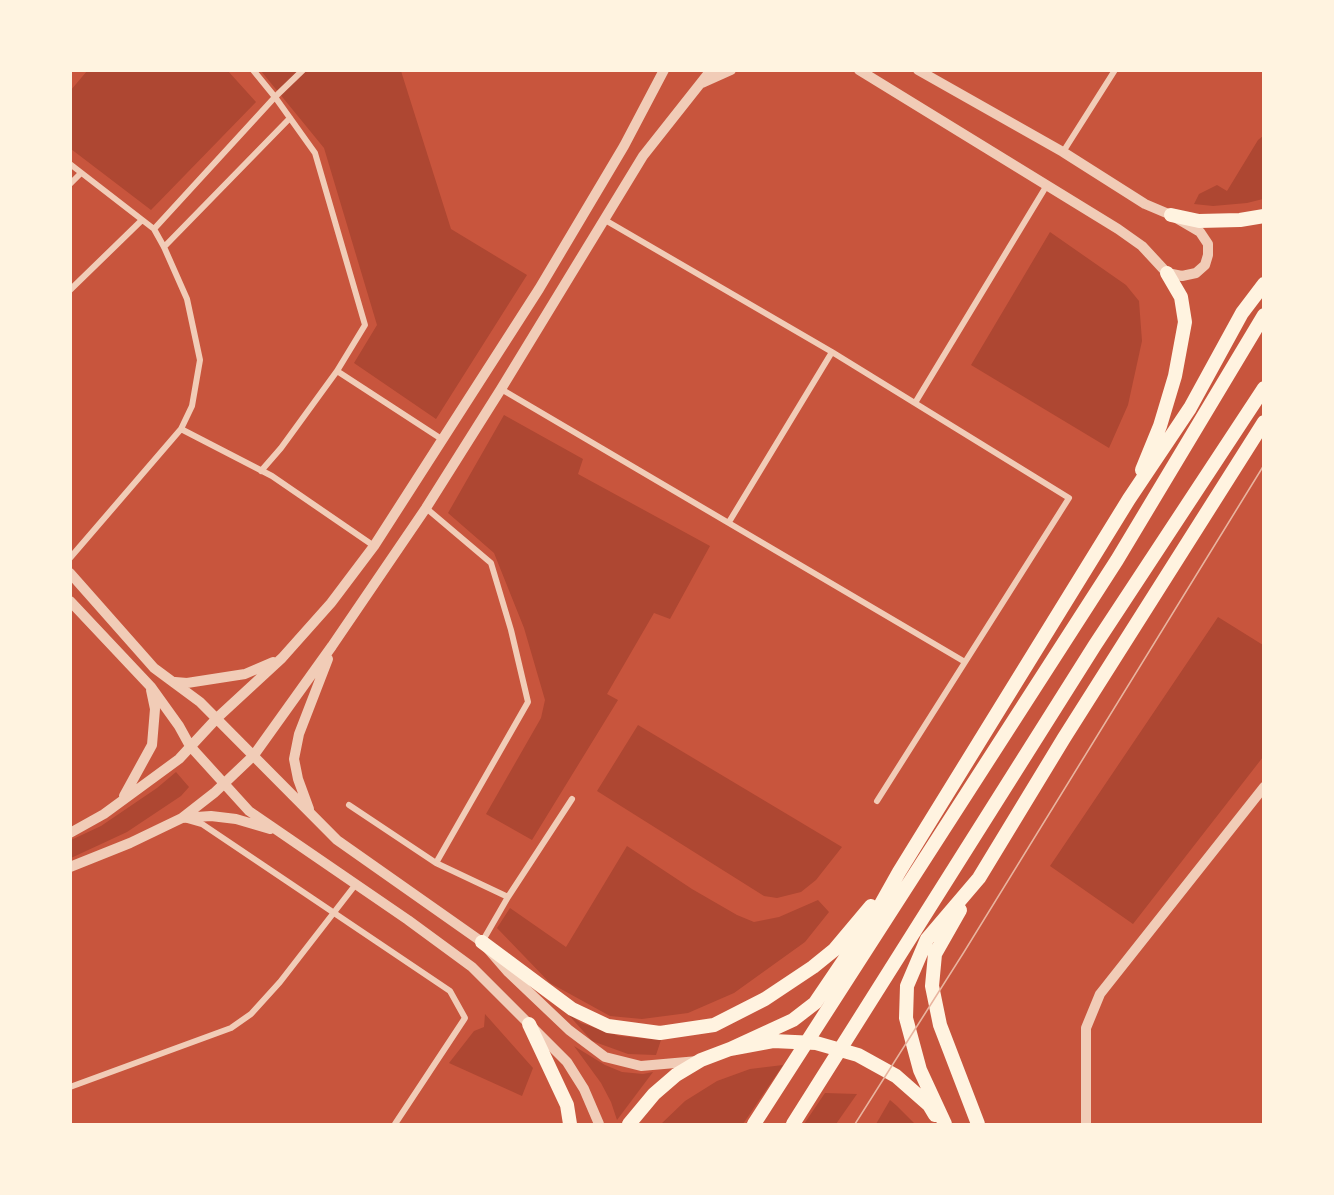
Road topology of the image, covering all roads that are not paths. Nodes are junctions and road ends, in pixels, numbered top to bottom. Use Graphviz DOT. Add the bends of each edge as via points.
graph roads {
  1 [pos="253,70"];
  2 [pos="303,70"];
  3 [pos="664,70"];
  4 [pos="711,70"];
  5 [pos="731,70"];
  6 [pos="858,70"];
  7 [pos="918,70"];
  8 [pos="1115,70"];
  9 [pos="702,83"];
  10 [pos="275,97"];
  11 [pos="290,118"];
  12 [pos="1063,152"];
  13 [pos="70,164"];
  14 [pos="81,173"];
  15 [pos="70,184"];
  16 [pos="1047,185"];
  17 [pos="1171,215"];
  18 [pos="1263,216"];
  19 [pos="142,220"];
  20 [pos="605,220"];
  21 [pos="154,229"];
  22 [pos="164,247"];
  23 [pos="1167,273"];
  24 [pos="1263,284"];
  25 [pos="70,290"];
  26 [pos="1263,315"];
  27 [pos="832,352"];
  28 [pos="337,371"];
  29 [pos="501,388"];
  30 [pos="1263,388"];
  31 [pos="915,403"];
  32 [pos="1263,422"];
  33 [pos="181,429"];
  34 [pos="443,440"];
  35 [pos="261,471"];
  36 [pos="1129,499"];
  37 [pos="426,508"];
  38 [pos="729,522"];
  39 [pos="374,546"];
  40 [pos="70,558"];
  41 [pos="70,573"];
  42 [pos="70,601"];
  43 [pos="332,646"];
  44 [pos="282,658"];
  45 [pos="966,662"];
  46 [pos="172,681"];
  47 [pos="151,687"];
  48 [pos="217,718"];
  49 [pos="190,746"];
  50 [pos="254,755"];
  51 [pos="224,783"];
  52 [pos="1263,787"];
  53 [pos="572,799"];
  54 [pos="122,800"];
  55 [pos="878,801"];
  56 [pos="349,805"];
  57 [pos="313,817"];
  58 [pos="182,818"];
  59 [pos="279,832"];
  60 [pos="70,833"];
  61 [pos="436,863"];
  62 [pos="70,867"];
  63 [pos="899,872"];
  64 [pos="979,878"];
  65 [pos="356,884"];
  66 [pos="508,897"];
  67 [pos="335,912"];
  68 [pos="482,942"];
  69 [pos="528,1024"];
  70 [pos="730,1048"];
  71 [pos="701,1060"];
  72 [pos="70,1087"];
  73 [pos="395,1125"];
  74 [pos="570,1125"];
  75 [pos="599,1125"];
  76 [pos="629,1125"];
  77 [pos="753,1125"];
  78 [pos="793,1125"];
  79 [pos="943,1125"];
  80 [pos="978,1125"];
  81 [pos="1086,1125"];
  1 -- 10 [label="street"];
  2 -- 10 [label="street"];
  3 -- 34 [label="street" via="567,244"];
  4 -- 9 [label="street"];
  5 -- 9 [label="street"];
  6 -- 16 [label="street"];
  7 -- 12 [label="street"];
  8 -- 12 [label="street"];
  9 -- 20 [label="street" via="643,156"];
  10 -- 11 [label="street"];
  10 -- 21 [label="street"];
  11 -- 22 [label="street"];
  11 -- 28 [label="street" via="315,153 365,325"];
  12 -- 17 [label="street" via="1145,204"];
  13 -- 14 [label="street"];
  14 -- 15 [label="street"];
  14 -- 19 [label="street"];
  16 -- 23 [label="street" via="1142,246"];
  16 -- 31 [label="street"];
  17 -- 18 [label="highway" via="1199,221"];
  17 -- 23 [label="street" via="1200,232 1208,244 1208,255 1205,265 1196,273"];
  19 -- 21 [label="street"];
  19 -- 25 [label="street"];
  20 -- 27 [label="street"];
  20 -- 29 [label="street"];
  21 -- 22 [label="street"];
  22 -- 33 [label="street" via="187,299 200,360 192,406"];
  23 -- 36 [label="highway" via="1181,297 1185,322 1160,426"];
  24 -- 36 [label="highway" via="1242,313 1190,408"];
  26 -- 77 [label="highway" via="1117,560"];
  27 -- 31 [label="street"];
  27 -- 38 [label="street"];
  28 -- 34 [label="street"];
  28 -- 35 [label="street"];
  29 -- 37 [label="street"];
  29 -- 38 [label="street"];
  30 -- 78 [label="highway" via="1095,645"];
  31 -- 45 [label="street" via="1069,498"];
  32 -- 64 [label="highway"];
  33 -- 35 [label="street"];
  33 -- 40 [label="street"];
  34 -- 39 [label="street"];
  35 -- 39 [label="street"];
  36 -- 63 [label="highway"];
  37 -- 43 [label="street"];
  37 -- 61 [label="street" via="491,563 528,702"];
  38 -- 45 [label="street"];
  39 -- 44 [label="street"];
  41 -- 46 [label="street" via="154,668"];
  42 -- 47 [label="street"];
  43 -- 50 [label="street"];
  43 -- 57 [label="street" via="299,734 294,759 300,788"];
  44 -- 46 [label="street" via="245,674 187,683"];
  44 -- 48 [label="street"];
  45 -- 55 [label="street"];
  46 -- 48 [label="street"];
  47 -- 49 [label="street"];
  47 -- 54 [label="street" via="155,709 152,745"];
  48 -- 49 [label="street"];
  48 -- 50 [label="street"];
  49 -- 51 [label="street"];
  49 -- 54 [label="street" via="179,759"];
  50 -- 51 [label="street"];
  50 -- 57 [label="street"];
  51 -- 58 [label="street"];
  51 -- 59 [label="street" via="249,811"];
  52 -- 81 [label="street" via="1101,994 1086,1028"];
  53 -- 66 [label="street"];
  54 -- 60 [label="street"];
  56 -- 61 [label="street"];
  57 -- 68 [label="street" via="337,840"];
  58 -- 59 [label="street" via="236,819"];
  58 -- 62 [label="street"];
  58 -- 67 [label="street" via="202,824"];
  59 -- 65 [label="street"];
  61 -- 66 [label="street"];
  63 -- 68 [label="highway" via="827,955 765,999 714,1025 660,1033 608,1026 572,1009"];
  63 -- 70 [label="highway" via="816,1003 793,1020"];
  64 -- 79 [label="highway" via="927,939 907,986 906,1018 915,1053"];
  64 -- 80 [label="highway" via="934,954 932,986 940,1025"];
  65 -- 67 [label="street"];
  65 -- 69 [label="street" via="472,967"];
  66 -- 68 [label="street"];
  67 -- 72 [label="street" via="273,990 251,1014 231,1028"];
  67 -- 73 [label="street" via="450,991 465,1018"];
  68 -- 71 [label="street" via="569,1030 605,1057 641,1066"];
  69 -- 74 [label="highway" via="567,1105"];
  69 -- 75 [label="street" via="567,1062"];
  70 -- 71 [label="highway"];
  70 -- 79 [label="highway" via="773,1041 806,1042 858,1055 896,1076 929,1106"];
  71 -- 76 [label="highway" via="654,1094"];
}
